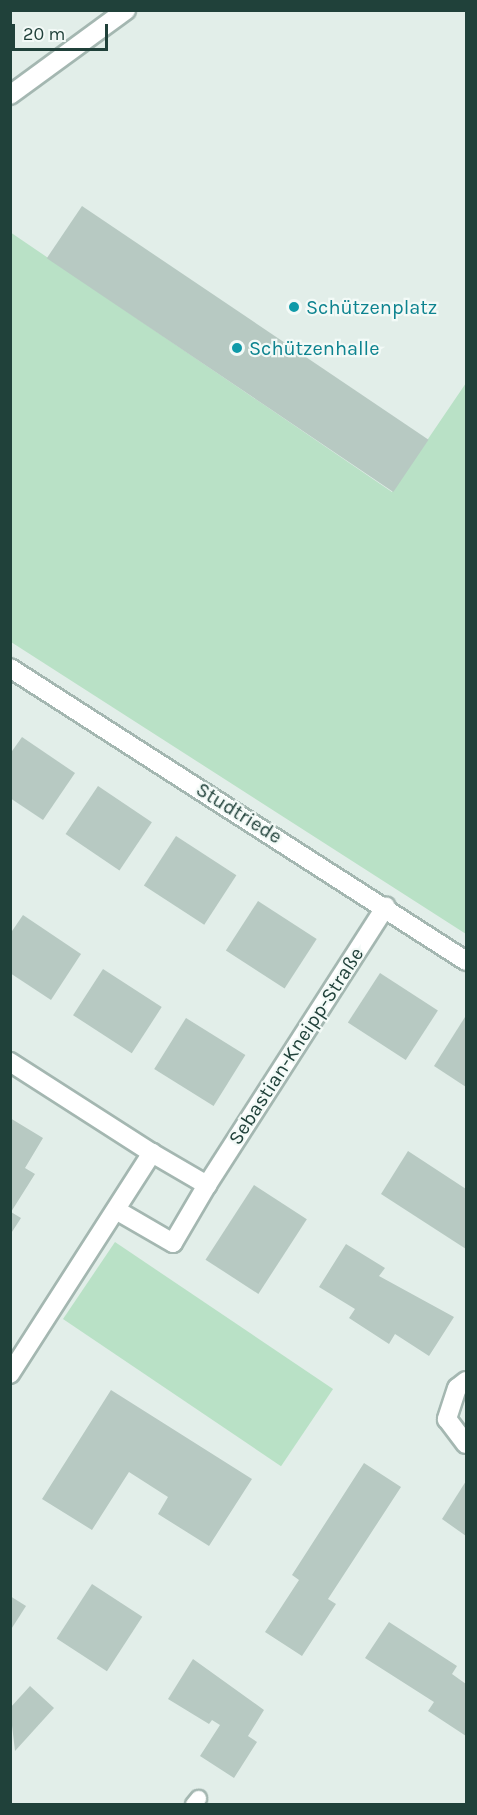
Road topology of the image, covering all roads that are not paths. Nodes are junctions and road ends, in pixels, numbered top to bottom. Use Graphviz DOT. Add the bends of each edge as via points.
graph roads {
  1 [pos="126,10"];
  2 [pos="10,95"];
  3 [pos="10,668"];
  4 [pos="386,906"];
  5 [pos="466,961"];
  6 [pos="10,1062"];
  7 [pos="152,1153"];
  8 [pos="207,1185"];
  9 [pos="116,1210"];
  10 [pos="10,1374"];
  11 [pos="466,1381"];
  12 [pos="464,1442"];
  1 -- 2 [label="street"];
  3 -- 4 [label="street, Studtriede"];
  4 -- 5 [label="street, Studtriede"];
  4 -- 8 [label="street, Sebastian-Kneipp-Straße"];
  6 -- 7 [label="street"];
  7 -- 8 [label="street"];
  7 -- 9 [label="street"];
  8 -- 9 [label="street, Sebastian-Kneipp-Straße" via="173,1243"];
  9 -- 10 [label="street"];
  11 -- 12 [label="street" via="457,1388 447,1419"];
}
